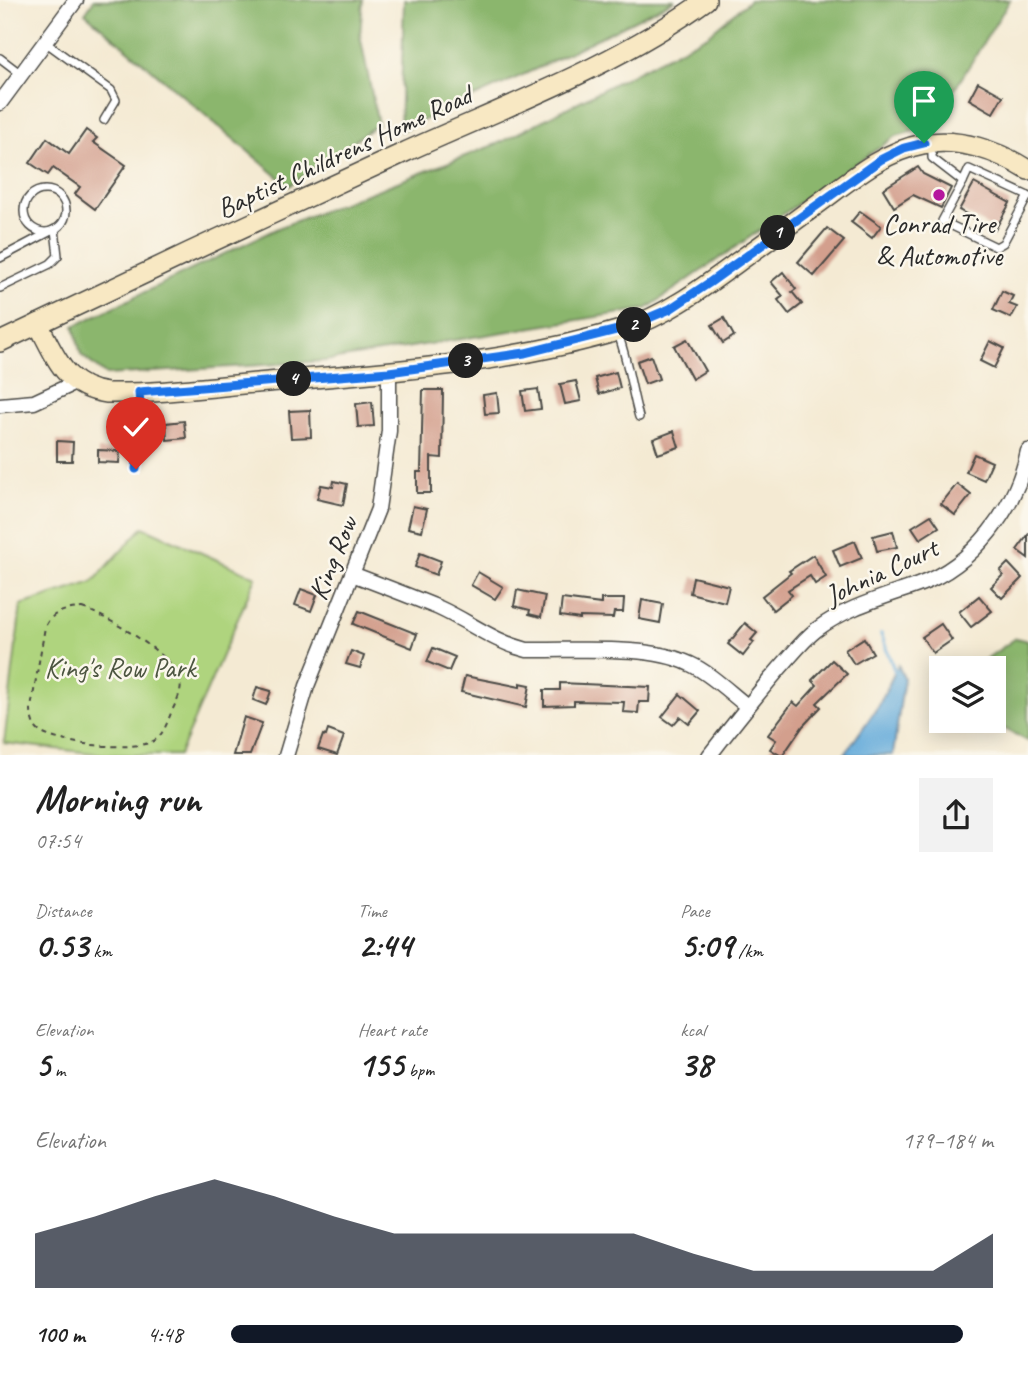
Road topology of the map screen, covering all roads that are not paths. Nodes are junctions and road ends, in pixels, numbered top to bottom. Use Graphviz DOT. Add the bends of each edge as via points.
graph roads {
  1 [pos="76,0"];
  2 [pos="706,0"];
  3 [pos="45,42"];
  4 [pos="0,58"];
  5 [pos="21,74"];
  6 [pos="0,103"];
  7 [pos="104,120"];
  8 [pos="932,143"];
  9 [pos="1028,170"];
  10 [pos="963,182"];
  11 [pos="1028,196"];
  12 [pos="55,229"];
  13 [pos="0,258"];
  14 [pos="0,288"];
  15 [pos="38,324"];
  16 [pos="617,331"];
  17 [pos="0,342"];
  18 [pos="389,372"];
  19 [pos="75,383"];
  20 [pos="139,392"];
  21 [pos="0,405"];
  22 [pos="639,417"];
  23 [pos="1028,451"];
  24 [pos="136,469"];
  25 [pos="352,574"];
  26 [pos="747,706"];
  27 [pos="286,755"];
  28 [pos="709,755"];
  1 -- 3 [label="street"];
  2 -- 15 [label="street, Baptist Childrens Home Road" via="620,54"];
  3 -- 5 [label="street"];
  3 -- 7 [label="lane" via="111,90 116,100"];
  4 -- 5 [label="lane"];
  5 -- 6 [label="street"];
  8 -- 9 [label="street" via="990,151"];
  8 -- 10 [label="lane" via="932,158"];
  8 -- 16 [label="street" via="904,148 880,160 709,283 648,320"];
  10 -- 11 [label="lane" via="969,169"];
  10 -- 11 [label="lane" via="942,221 996,247 1003,243"];
  12 -- 12 [label="lane" via="65,218 65,204 55,192 35,192 24,208 26,221 42,232"];
  12 -- 13 [label="lane"];
  12 -- 14 [label="lane" via="58,256"];
  15 -- 17 [label="street, Baptist Childrens Home Road"];
  15 -- 19 [label="street"];
  16 -- 18 [label="street" via="525,353"];
  16 -- 22 [label="lane"];
  18 -- 20 [label="street"];
  18 -- 25 [label="street, King Row" via="383,484"];
  19 -- 20 [label="street" via="94,392"];
  19 -- 21 [label="street" via="34,402"];
  20 -- 24 [label="lane" via="142,428"];
  23 -- 26 [label="street, Johnia Court" via="1003,513 962,558 942,574 859,605 814,631"];
  25 -- 26 [label="street" via="440,609 511,646 652,652 674,657 693,665"];
  25 -- 27 [label="street, King Row" via="307,685"];
  26 -- 28 [label="street, Johnia Court"];
}
